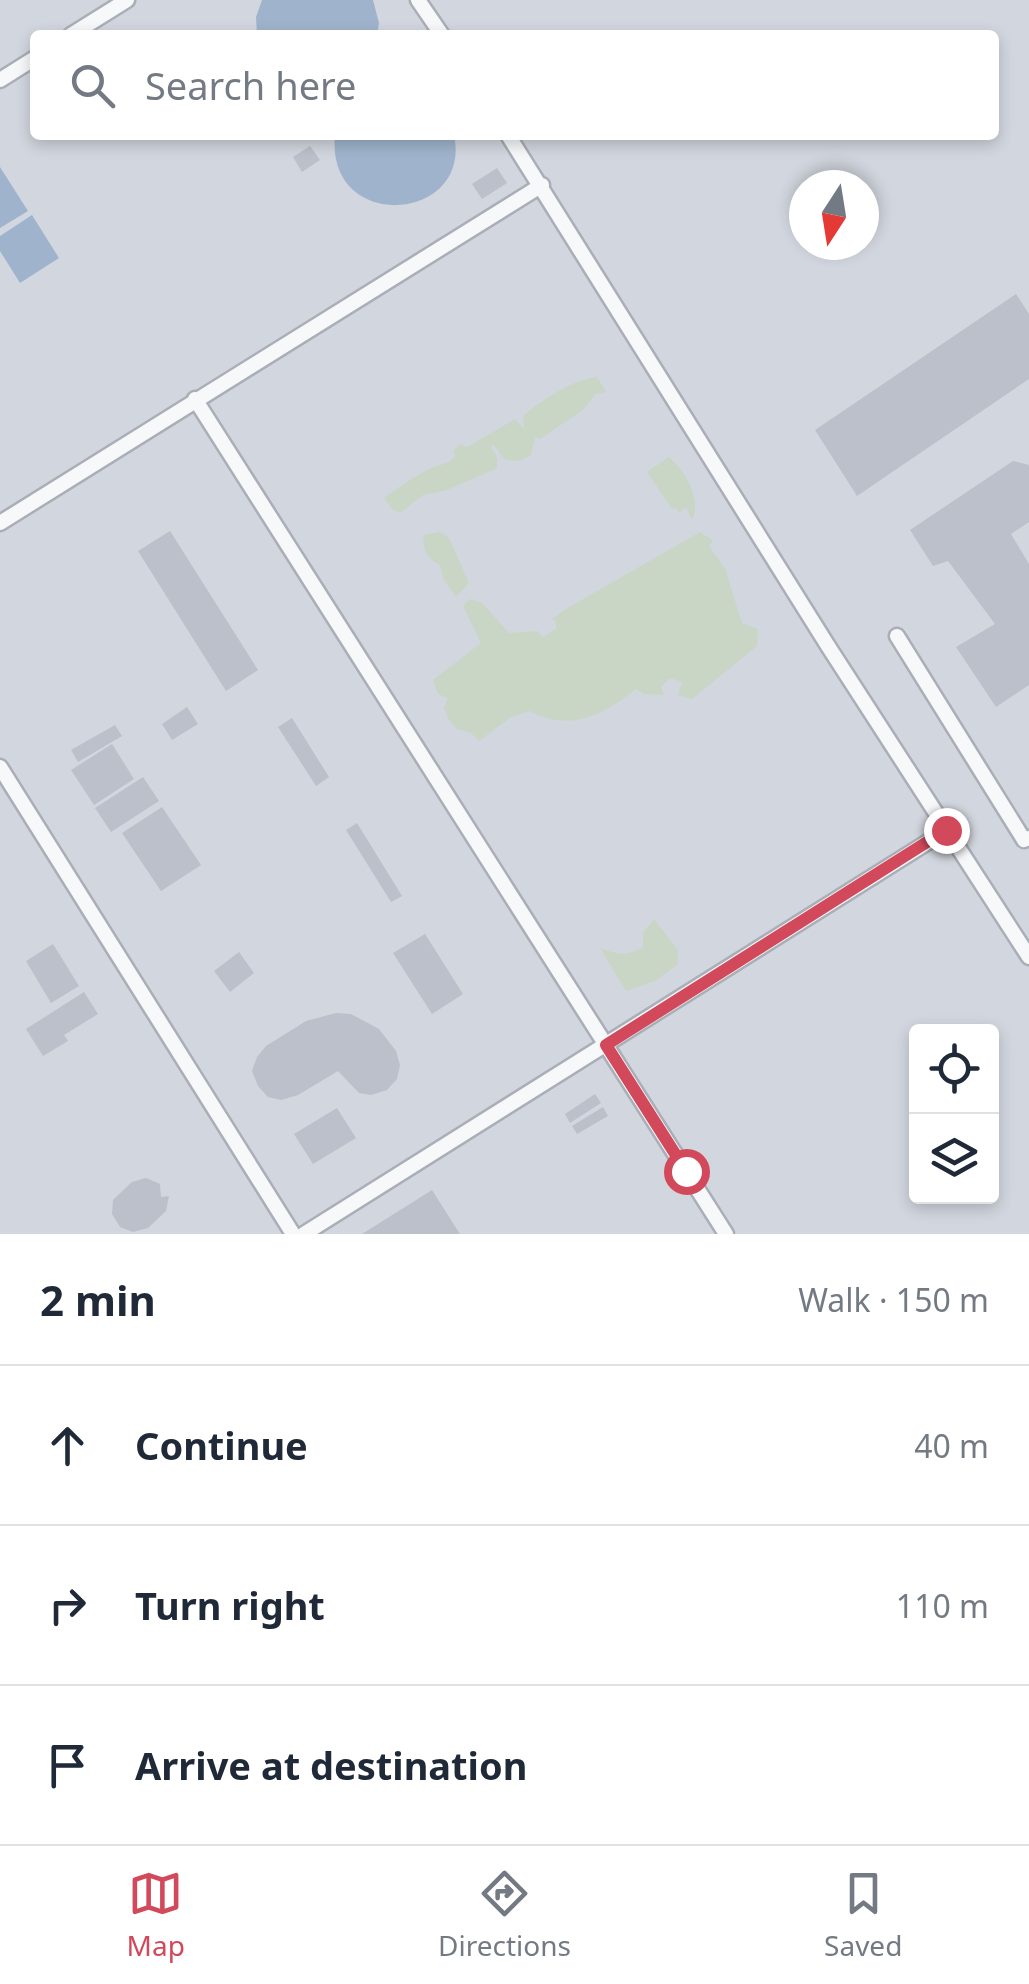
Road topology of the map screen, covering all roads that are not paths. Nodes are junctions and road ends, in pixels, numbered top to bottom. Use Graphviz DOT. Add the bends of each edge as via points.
graph roads {
  1 [pos="126,0"];
  2 [pos="418,0"];
  3 [pos="79,30"];
  4 [pos="439,30"];
  5 [pos="30,61"];
  6 [pos="0,80"];
  7 [pos="511,140"];
  8 [pos="542,185"];
  9 [pos="195,399"];
  10 [pos="0,523"];
  11 [pos="897,636"];
  12 [pos="0,767"];
  13 [pos="946,830"];
  14 [pos="1029,838"];
  15 [pos="1029,957"];
  16 [pos="606,1045"];
  17 [pos="293,1234"];
  18 [pos="304,1234"];
  19 [pos="726,1234"];
  1 -- 3 [label="lane"];
  2 -- 4 [label="lane"];
  5 -- 6 [label="lane"];
  7 -- 8 [label="lane"];
  8 -- 9 [label="lane"];
  8 -- 13 [label="lane"];
  9 -- 10 [label="lane"];
  9 -- 16 [label="lane"];
  11 -- 14 [label="lane" via="1024,840"];
  12 -- 17 [label="lane"];
  13 -- 15 [label="lane"];
  13 -- 16 [label="lane"];
  16 -- 18 [label="lane"];
  16 -- 19 [label="lane"];
}
